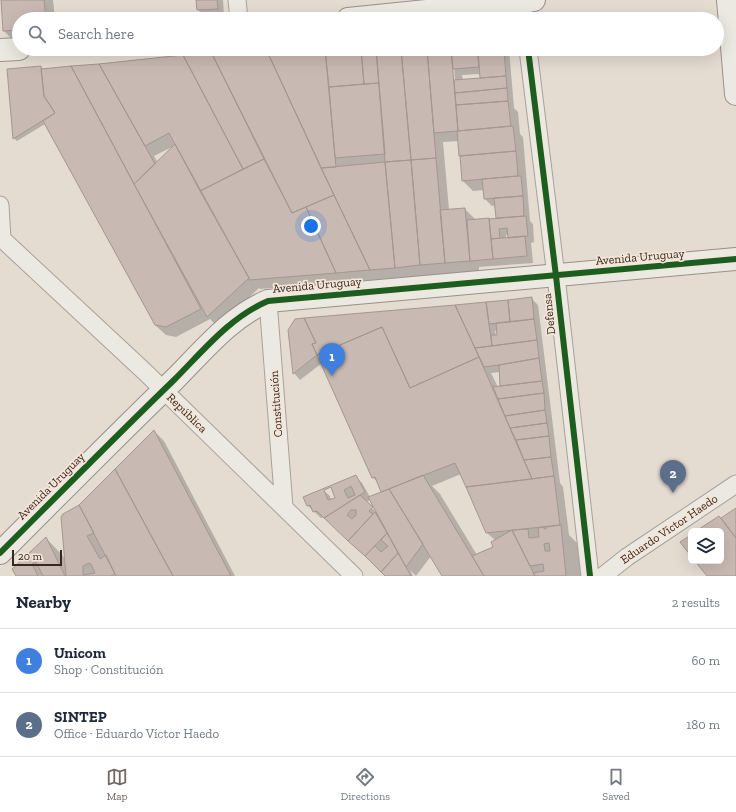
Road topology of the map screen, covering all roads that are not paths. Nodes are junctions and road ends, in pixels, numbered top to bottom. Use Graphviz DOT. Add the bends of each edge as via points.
graph roads {
  1 [pos="237,0"];
  2 [pos="728,0"];
  3 [pos="526,5"];
  4 [pos="238,12"];
  5 [pos="437,12"];
  6 [pos="12,49"];
  7 [pos="0,50"];
  8 [pos="529,56"];
  9 [pos="736,94"];
  10 [pos="0,205"];
  11 [pos="1,238"];
  12 [pos="736,259"];
  13 [pos="556,276"];
  14 [pos="268,301"];
  15 [pos="163,390"];
  16 [pos="736,484"];
  17 [pos="284,507"];
  18 [pos="0,553"];
  19 [pos="354,576"];
  20 [pos="590,576"];
  21 [pos="603,576"];
  1 -- 4 [label="street"];
  2 -- 9 [label="street"];
  3 -- 5 [label="street"];
  6 -- 7 [label="street"];
  8 -- 13 [label="street, Defensa"];
  10 -- 11 [label="street"];
  11 -- 15 [label="street, República"];
  12 -- 13 [label="street, Avenida Uruguay"];
  13 -- 14 [label="street, Avenida Uruguay"];
  13 -- 20 [label="street, Defensa"];
  14 -- 15 [label="street, Avenida Uruguay" via="234,321"];
  14 -- 17 [label="street, Constitución"];
  15 -- 17 [label="street, República"];
  15 -- 18 [label="street, Avenida Uruguay"];
  16 -- 21 [label="street, Eduardo Víctor Haedo"];
  17 -- 19 [label="street, República"];
}
